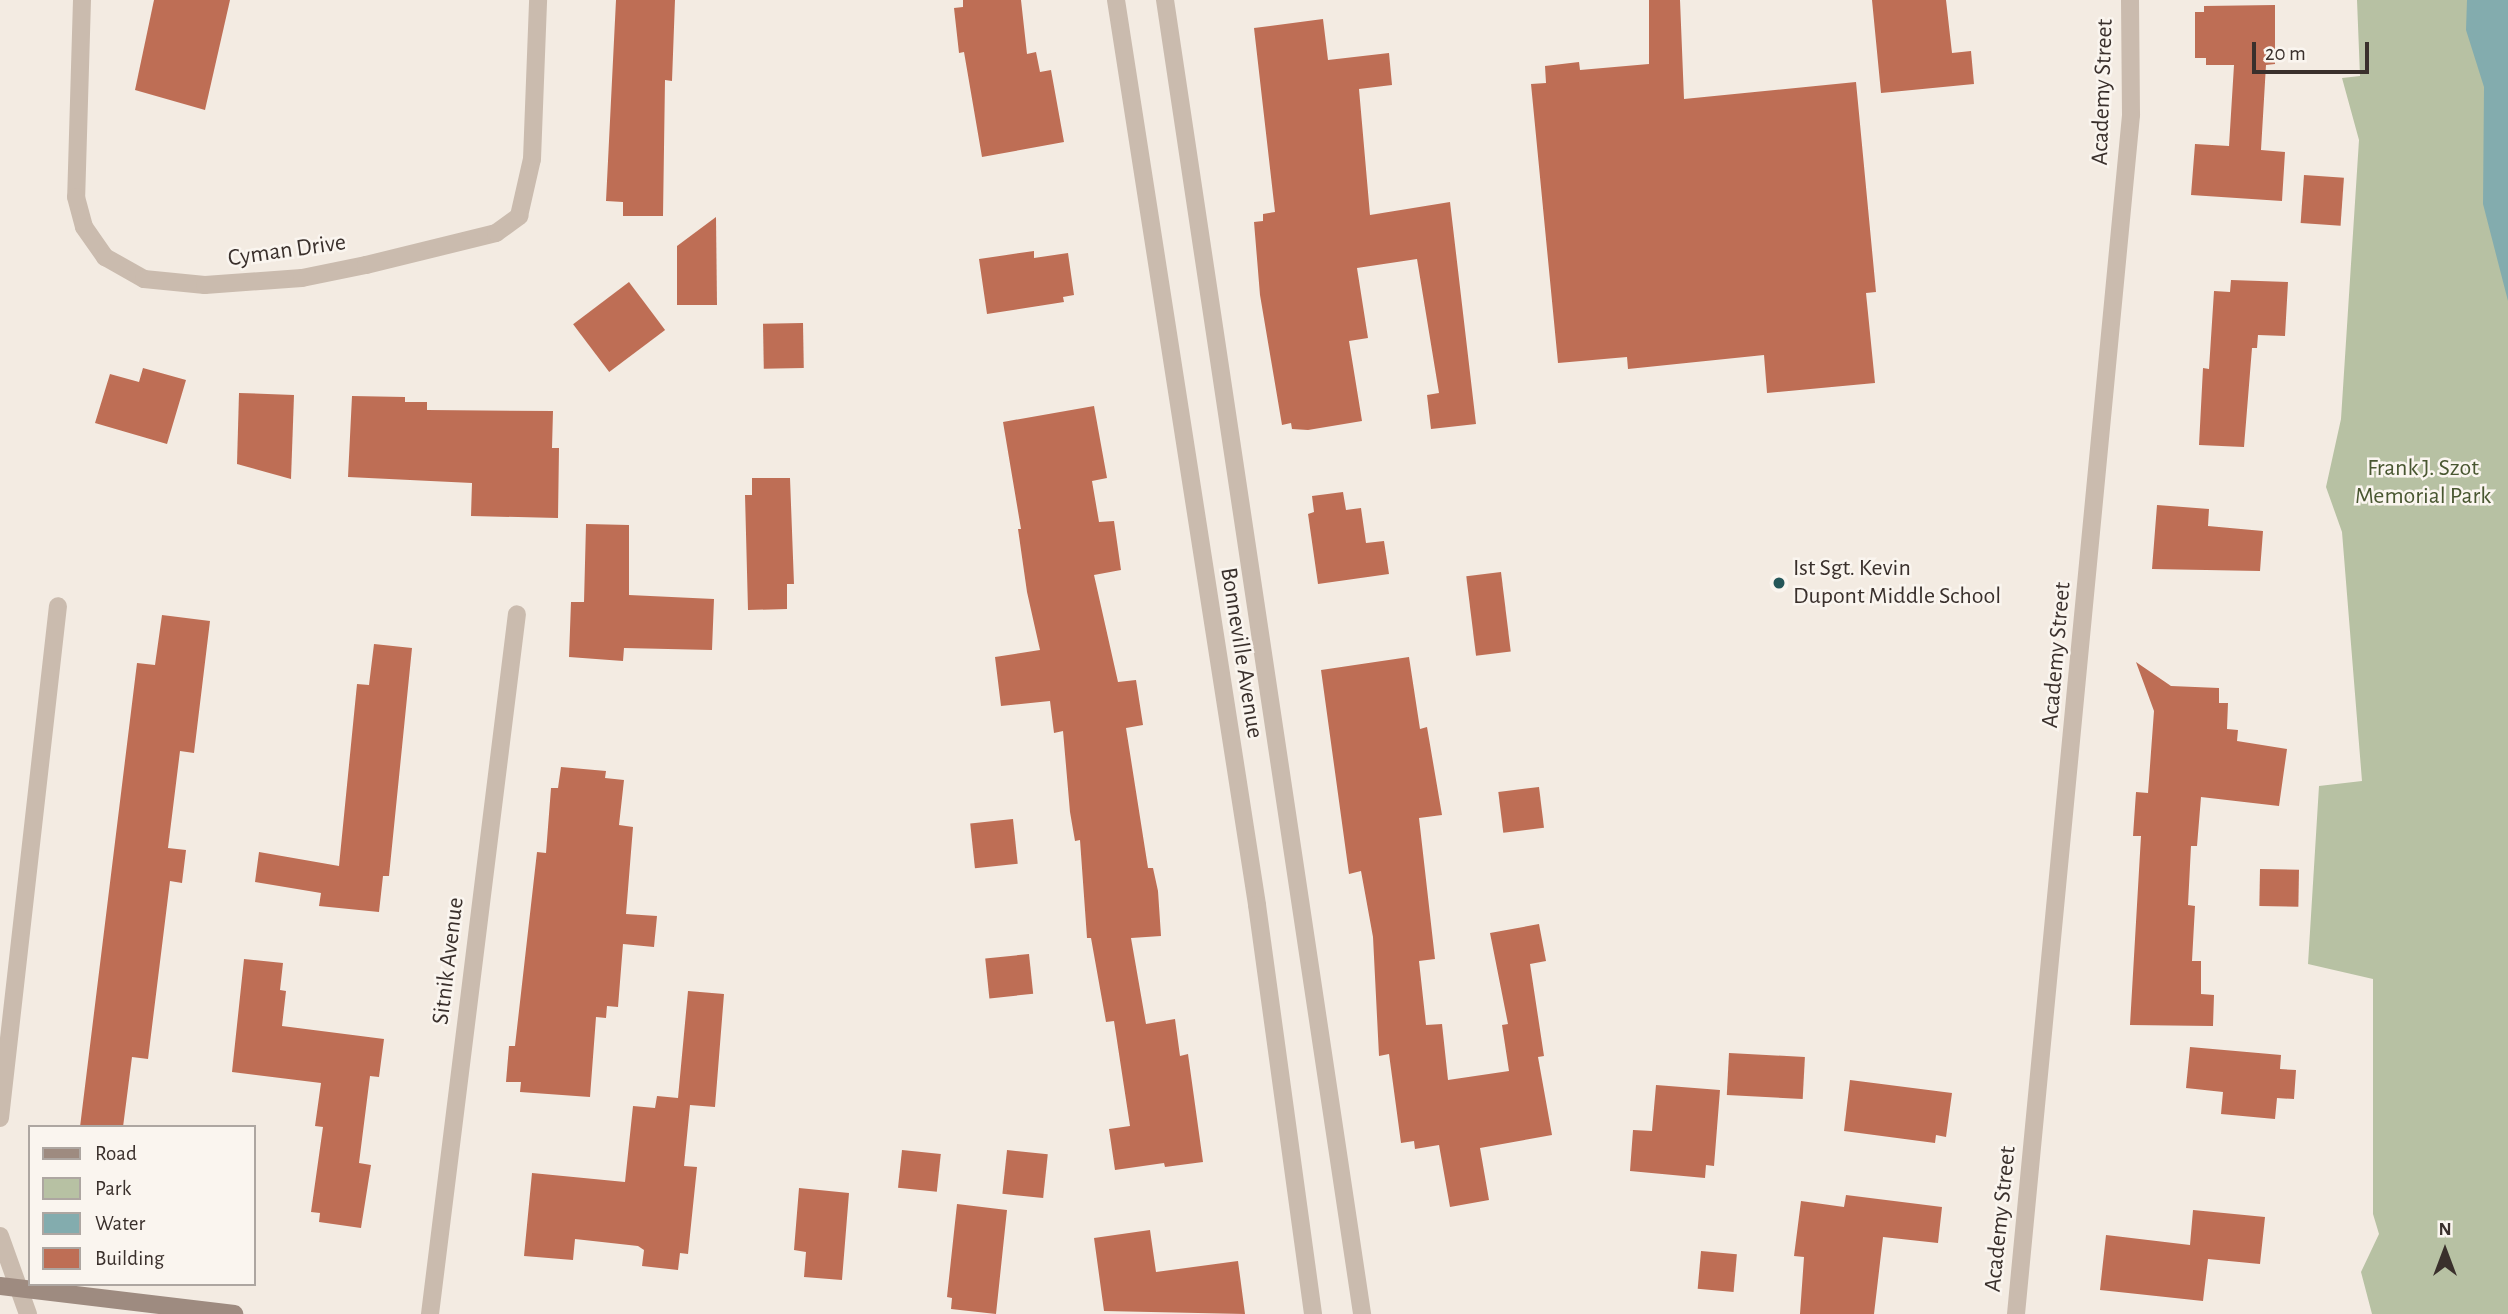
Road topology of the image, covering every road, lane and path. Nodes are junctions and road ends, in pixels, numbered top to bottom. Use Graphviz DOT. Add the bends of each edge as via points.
graph roads {
  1 [pos="82,0"];
  2 [pos="538,0"];
  3 [pos="1116,0"];
  4 [pos="1166,0"];
  5 [pos="2130,0"];
  6 [pos="58,606"];
  7 [pos="517,614"];
  8 [pos="0,1118"];
  9 [pos="0,1236"];
  10 [pos="0,1286"];
  11 [pos="21,1288"];
  12 [pos="28,1314"];
  13 [pos="234,1314"];
  14 [pos="430,1314"];
  15 [pos="1314,1314"];
  16 [pos="1362,1314"];
  17 [pos="2016,1314"];
  1 -- 2 [label="street, Cyman Drive" via="76,197 84,227 105,257 134,274 174,285 302,278 496,233 519,216 532,159"];
  3 -- 15 [label="street, Bonneville Avenue" via="1257,905"];
  4 -- 16 [label="street, Bonneville Avenue"];
  5 -- 17 [label="street, Academy Street" via="2131,116"];
  6 -- 8 [label="street"];
  7 -- 14 [label="street, Sitnik Avenue"];
  9 -- 11 [label="street"];
  10 -- 11 [label="main road"];
  11 -- 12 [label="street"];
  11 -- 13 [label="main road"];
}
